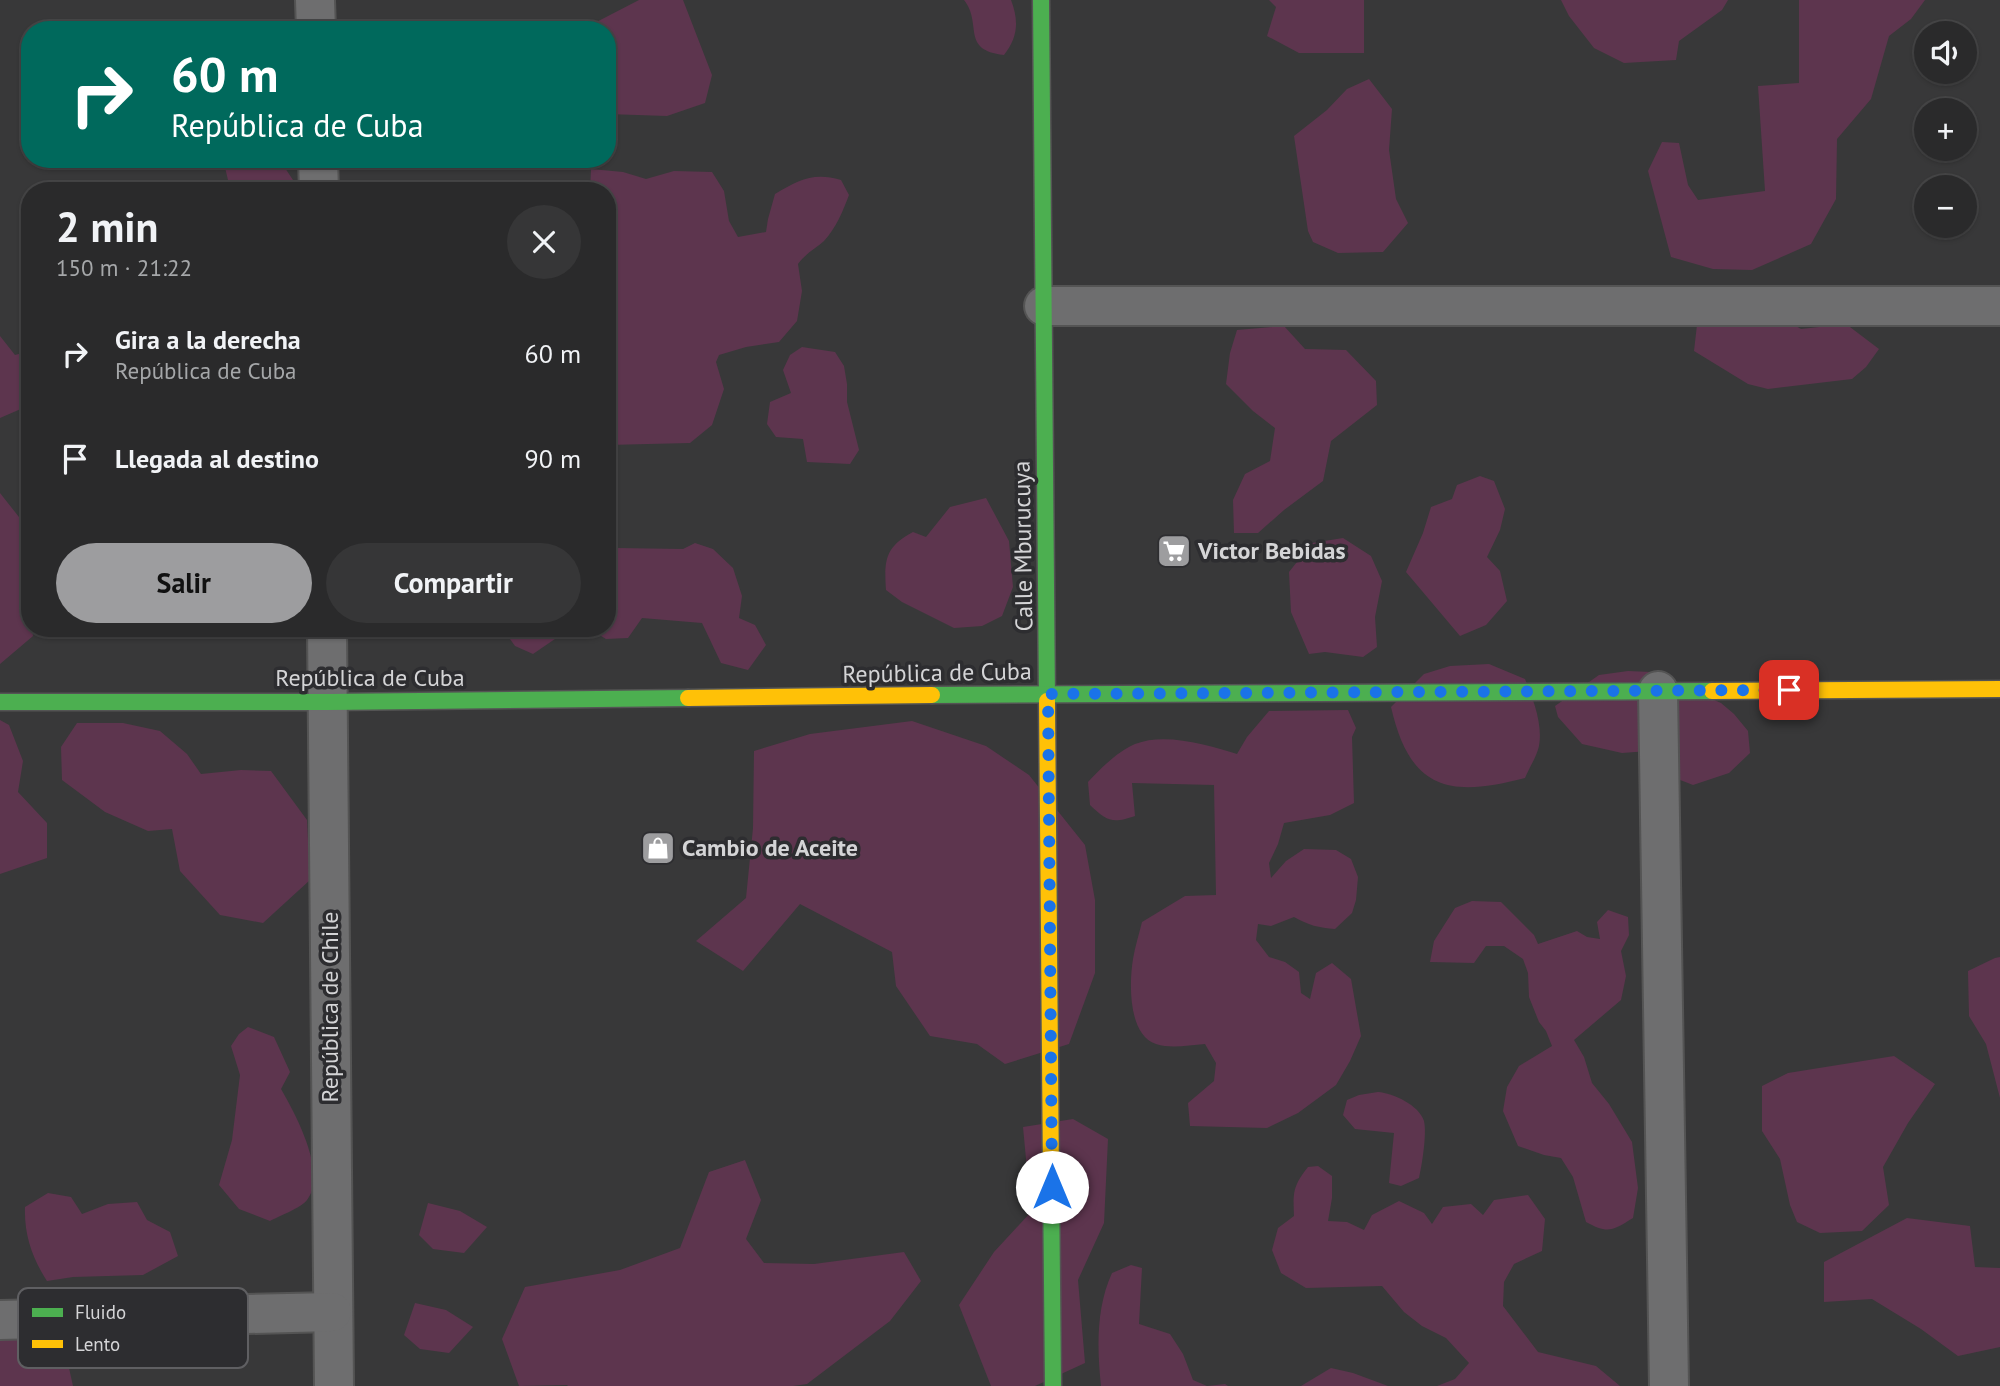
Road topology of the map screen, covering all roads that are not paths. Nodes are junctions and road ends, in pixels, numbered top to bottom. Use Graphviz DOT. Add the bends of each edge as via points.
graph roads {
  1 [pos="315,0"];
  2 [pos="1041,0"];
  3 [pos="316,21"];
  4 [pos="1044,306"];
  5 [pos="2000,306"];
  6 [pos="327,637"];
  7 [pos="2000,689"];
  8 [pos="1658,691"];
  9 [pos="1048,694"];
  10 [pos="0,702"];
  11 [pos="328,702"];
  12 [pos="332,1312"];
  13 [pos="248,1314"];
  14 [pos="0,1320"];
  15 [pos="18,1320"];
  16 [pos="334,1386"];
  17 [pos="1054,1386"];
  18 [pos="1669,1386"];
  1 -- 3 [label="street"];
  2 -- 4 [label="main road, Calle Mburucuya"];
  4 -- 5 [label="street"];
  4 -- 9 [label="main road, Calle Mburucuya"];
  6 -- 11 [label="street, República de Chile"];
  7 -- 8 [label="main road, República de Cuba"];
  8 -- 9 [label="main road, República de Cuba"];
  8 -- 18 [label="street"];
  9 -- 11 [label="main road, República de Cuba"];
  9 -- 17 [label="main road, Calle Mburucuya"];
  10 -- 11 [label="main road, República de Cuba"];
  11 -- 12 [label="street, República de Chile"];
  12 -- 13 [label="street"];
  12 -- 16 [label="street, República de Chile"];
  14 -- 15 [label="street"];
}
